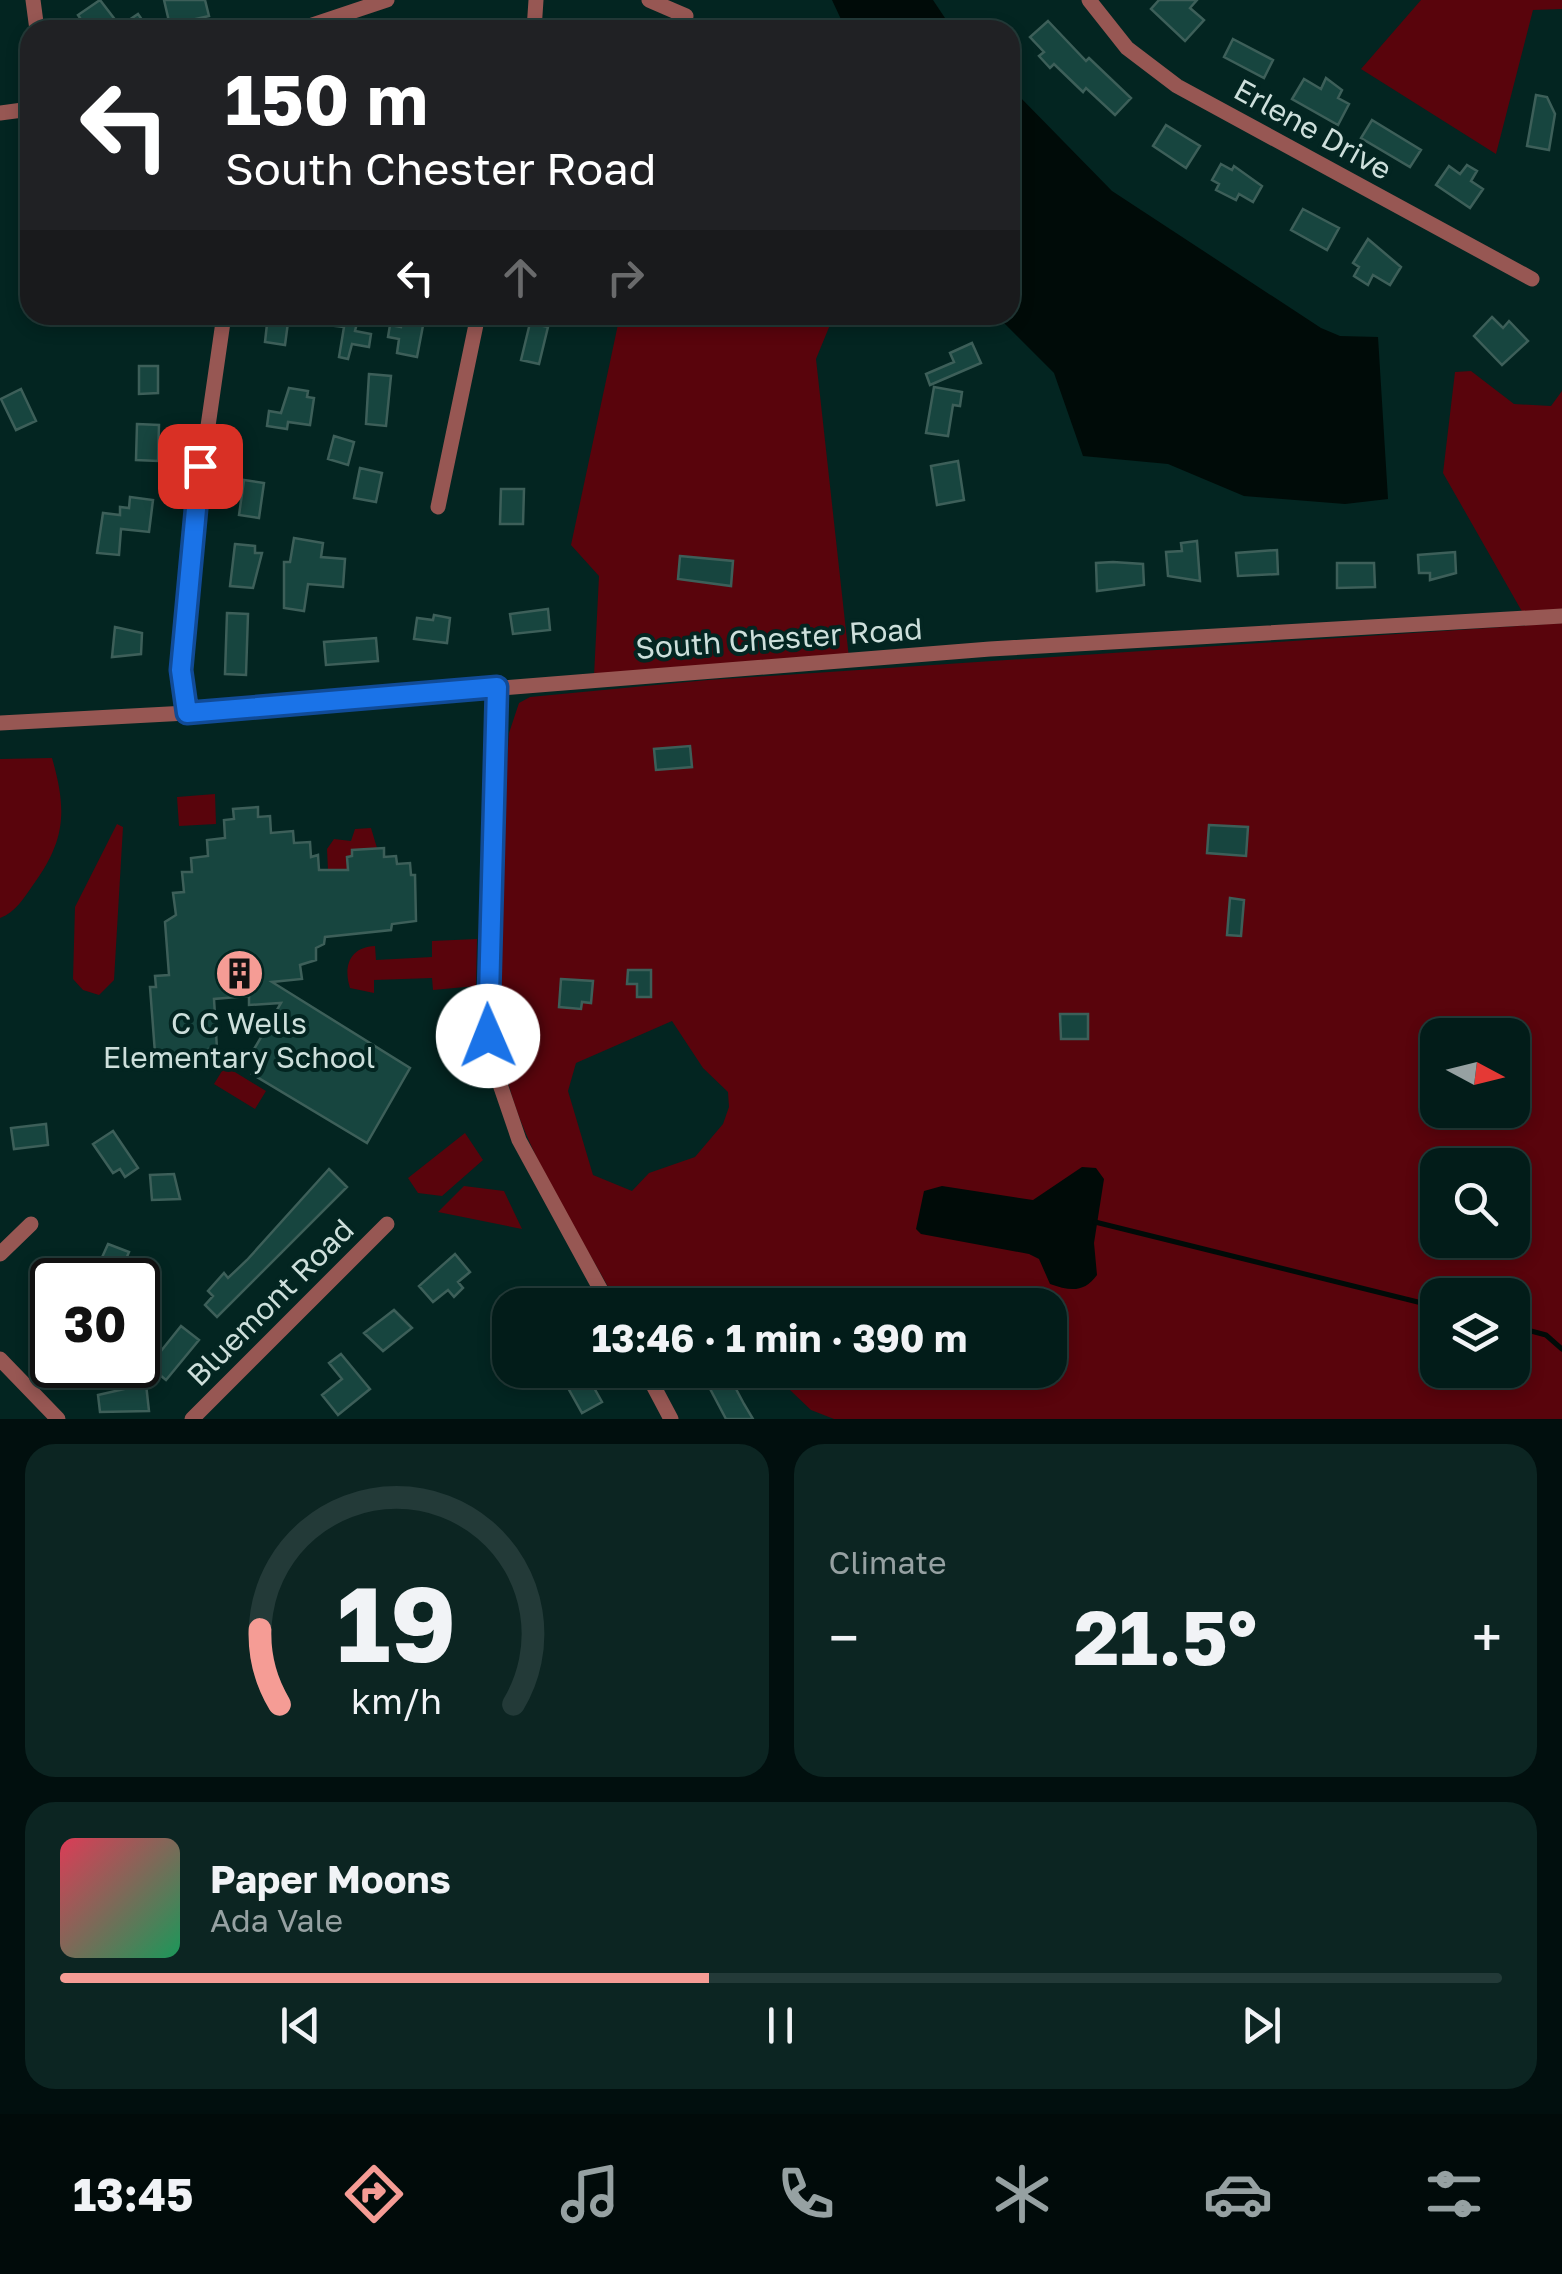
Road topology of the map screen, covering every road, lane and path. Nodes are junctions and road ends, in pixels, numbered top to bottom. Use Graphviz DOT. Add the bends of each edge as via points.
graph roads {
  1 [pos="387,0"];
  2 [pos="649,0"];
  3 [pos="1089,0"];
  4 [pos="686,16"];
  5 [pos="328,20"];
  6 [pos="1532,280"];
  7 [pos="223,325"];
  8 [pos="476,325"];
  9 [pos="438,506"];
  10 [pos="1562,616"];
  11 [pos="497,687"];
  12 [pos="187,713"];
  13 [pos="0,723"];
  14 [pos="30,1224"];
  15 [pos="387,1224"];
  16 [pos="0,1254"];
  17 [pos="600,1288"];
  18 [pos="0,1359"];
  19 [pos="654,1388"];
  20 [pos="58,1419"];
  21 [pos="192,1419"];
  22 [pos="671,1419"];
  1 -- 5 [label="street"];
  2 -- 4 [label="street"];
  3 -- 6 [label="street, Erlene Drive" via="1126,48 1176,86"];
  7 -- 12 [label="street" via="189,558 181,670"];
  8 -- 9 [label="street"];
  10 -- 11 [label="street, South Chester Road" via="990,649"];
  11 -- 12 [label="street, South Chester Road"];
  11 -- 17 [label="street" via="487,1008 492,1062 520,1140"];
  12 -- 13 [label="street, South Chester Road"];
  14 -- 16 [label="street"];
  15 -- 21 [label="street, Bluemont Road"];
  18 -- 20 [label="street"];
  19 -- 22 [label="street"];
}
